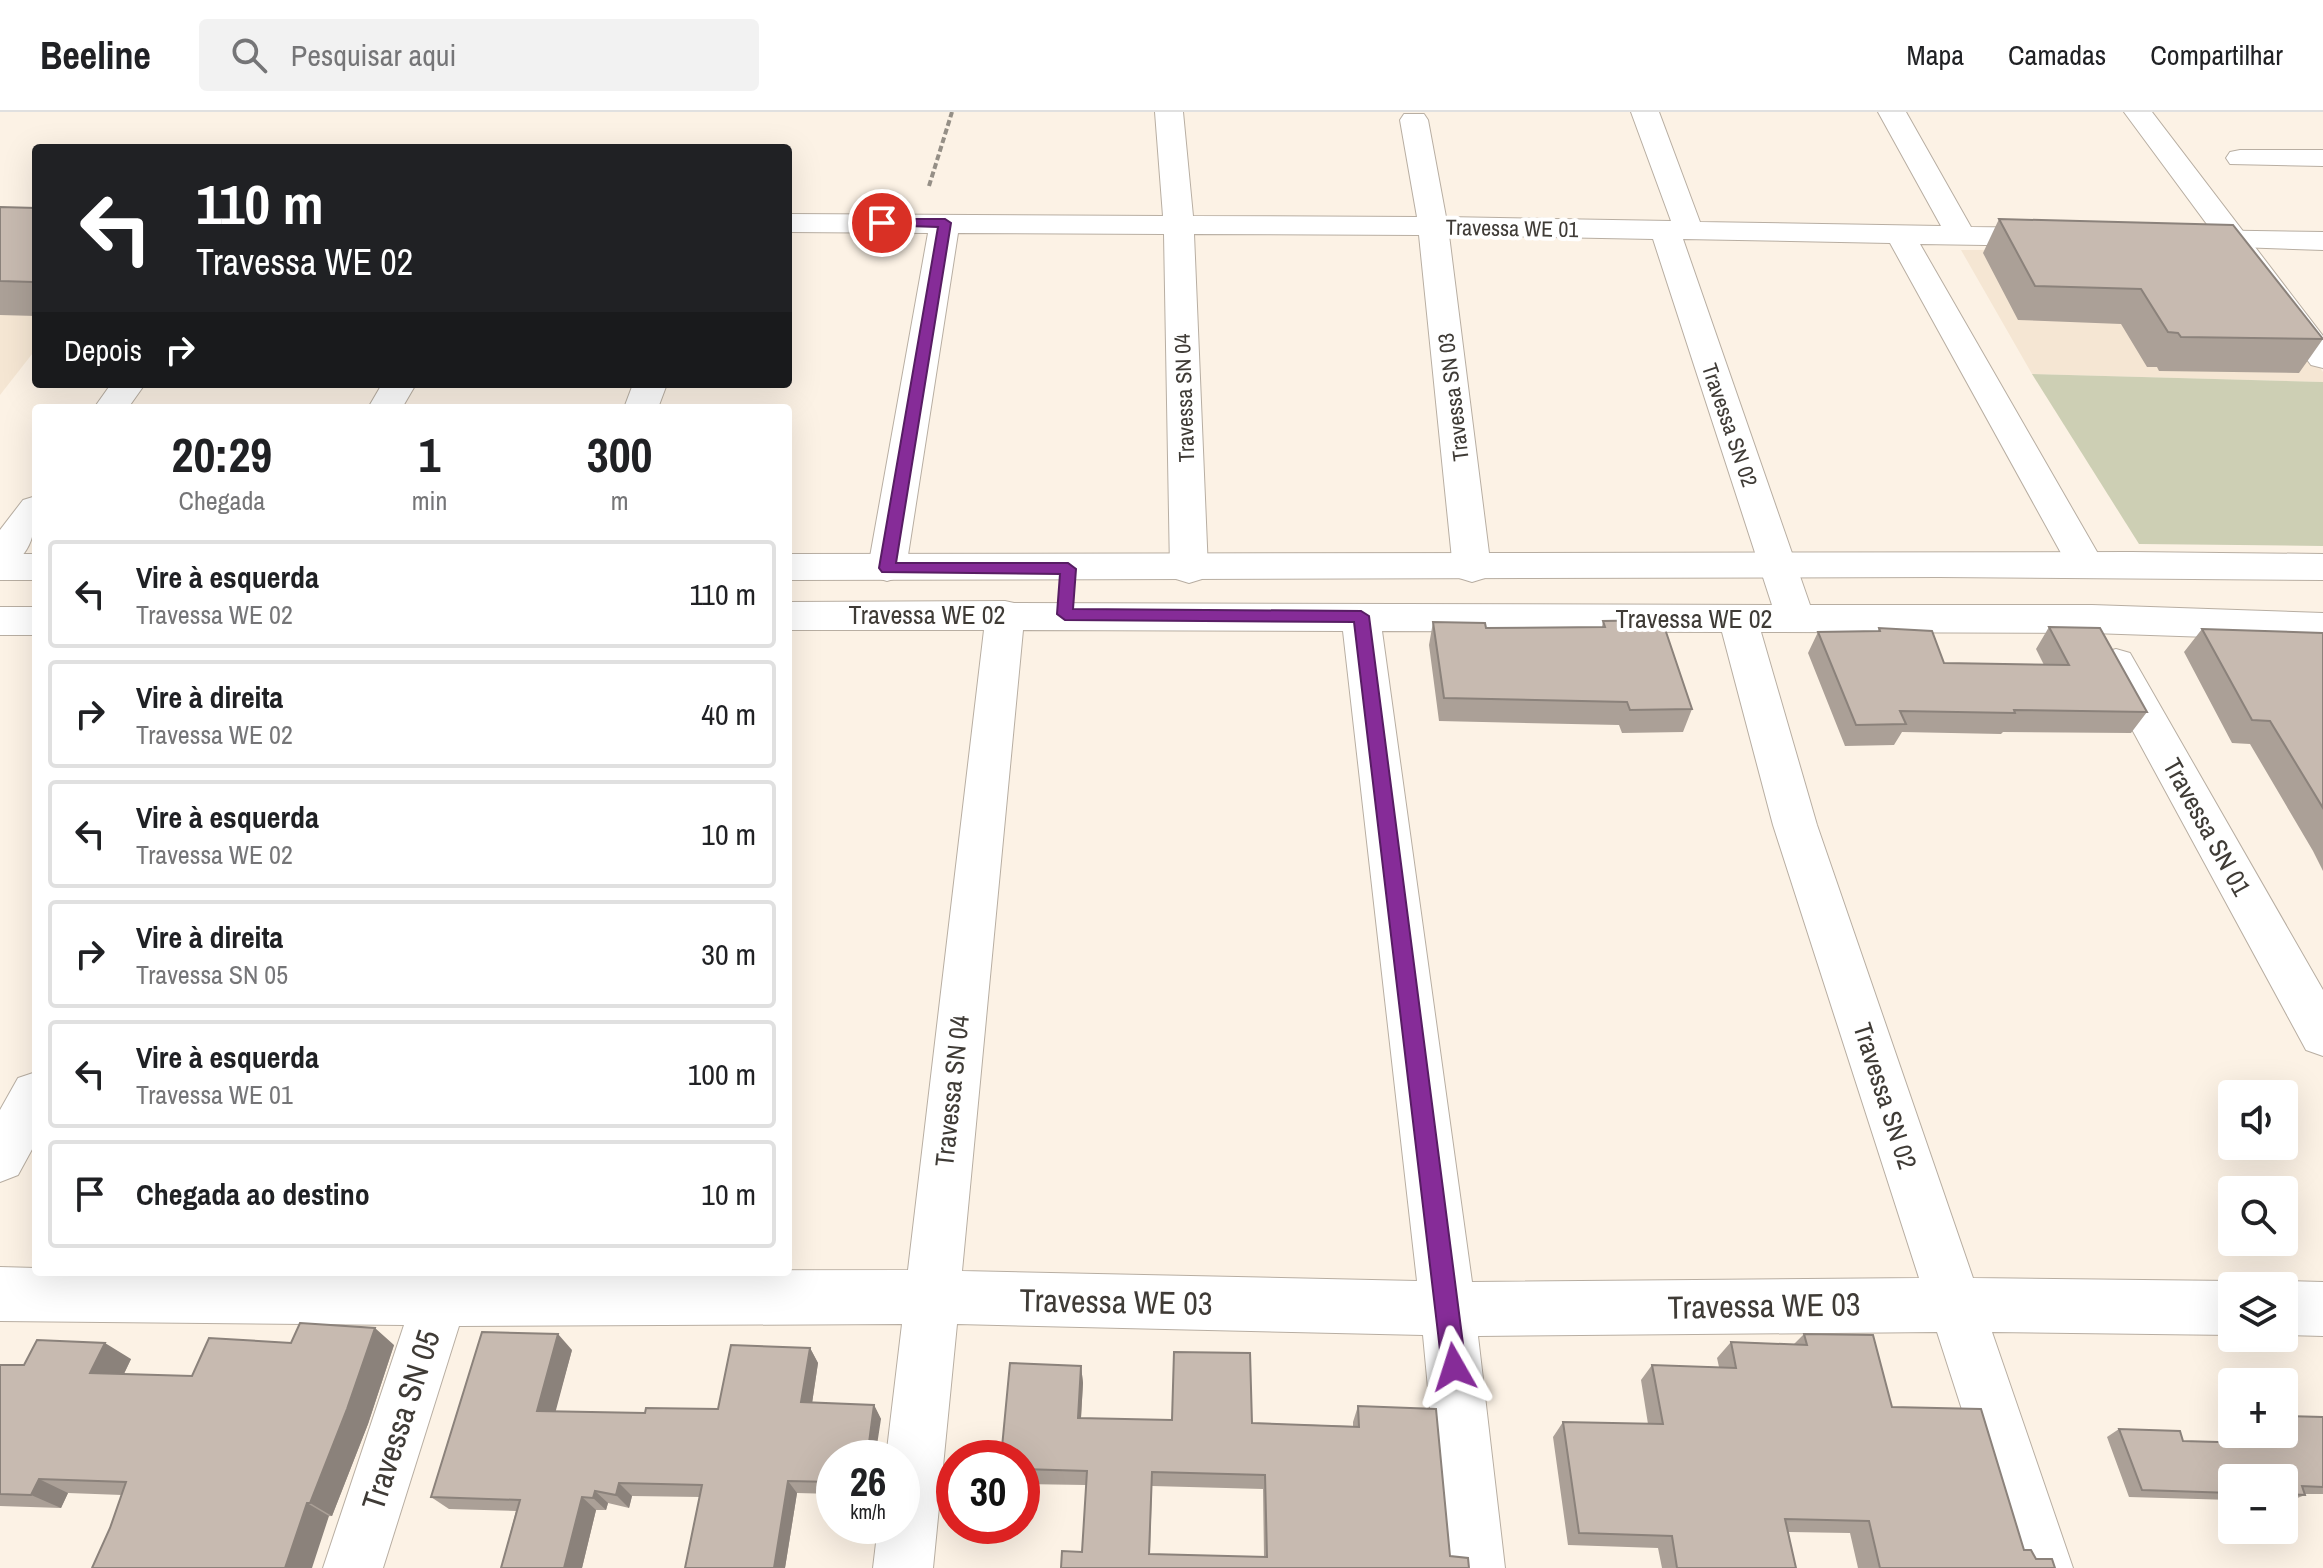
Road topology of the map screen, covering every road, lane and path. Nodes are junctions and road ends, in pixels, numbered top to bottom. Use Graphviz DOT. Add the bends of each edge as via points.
graph roads {
  1 [pos="952,112"];
  2 [pos="1169,112"];
  3 [pos="1645,112"];
  4 [pos="1892,112"];
  5 [pos="2138,112"];
  6 [pos="1414,120"];
  7 [pos="2240,158"];
  8 [pos="2323,158"];
  9 [pos="792,223"];
  10 [pos="945,223"];
  11 [pos="1179,225"];
  12 [pos="1433,226"];
  13 [pos="1677,231"];
  14 [pos="1899,233"];
  15 [pos="1961,235"];
  16 [pos="2083,237"];
  17 [pos="2159,239"];
  18 [pos="2236,240"];
  19 [pos="2323,241"];
  20 [pos="2323,358"];
  21 [pos="32,513"];
  22 [pos="0,556"];
  23 [pos="2085,564"];
  24 [pos="0,567"];
  25 [pos="32,567"];
  26 [pos="792,567"];
  27 [pos="1777,567"];
  28 [pos="2323,567"];
  29 [pos="887,568"];
  30 [pos="1068,569"];
  31 [pos="1472,569"];
  32 [pos="1189,570"];
  33 [pos="1005,614"];
  34 [pos="1065,614"];
  35 [pos="792,616"];
  36 [pos="1361,616"];
  37 [pos="2092,619"];
  38 [pos="1738,620"];
  39 [pos="1796,620"];
  40 [pos="0,621"];
  41 [pos="32,621"];
  42 [pos="2323,627"];
  43 [pos="2323,1035"];
  44 [pos="32,1101"];
  45 [pos="0,1158"];
  46 [pos="444,1285"];
  47 [pos="0,1294"];
  48 [pos="930,1297"];
  49 [pos="1954,1305"];
  50 [pos="2218,1308"];
  51 [pos="2298,1308"];
  52 [pos="1448,1309"];
  53 [pos="2323,1309"];
  54 [pos="353,1568"];
  55 [pos="903,1568"];
  56 [pos="1475,1568"];
  57 [pos="2043,1568"];
  1 -- 10 [label="path" via="928,190"];
  2 -- 11 [label="street, Travessa SN 04"];
  3 -- 13 [label="street, Travessa SN 02"];
  4 -- 15 [label="street"];
  5 -- 18 [label="street"];
  6 -- 12 [label="street, Travessa SN 03"];
  7 -- 8 [label="street"];
  9 -- 10 [label="street, Travessa WE 01"];
  10 -- 11 [label="street, Travessa WE 01"];
  10 -- 29 [label="street"];
  11 -- 12 [label="street, Travessa WE 01"];
  11 -- 32 [label="street, Travessa SN 04"];
  12 -- 13 [label="street, Travessa WE 01"];
  12 -- 31 [label="street, Travessa SN 03"];
  13 -- 14 [label="street, Travessa WE 01"];
  13 -- 27 [label="street, Travessa SN 02"];
  14 -- 15 [label="street, Travessa WE 01"];
  14 -- 23 [label="street"];
  15 -- 16 [label="street, Travessa WE 01"];
  17 -- 18 [label="street"];
  18 -- 19 [label="street"];
  18 -- 20 [label="street"];
  21 -- 22 [label="street"];
  23 -- 27 [label="street, Travessa WE 02"];
  23 -- 28 [label="street, Travessa WE 02"];
  24 -- 25 [label="street"];
  26 -- 29 [label="street, Travessa WE 02"];
  27 -- 31 [label="street, Travessa WE 02"];
  27 -- 39 [label="street, Travessa SN 02"];
  29 -- 30 [label="street, Travessa WE 02"];
  30 -- 32 [label="street, Travessa WE 02"];
  30 -- 34 [label="street"];
  31 -- 32 [label="street, Travessa WE 02"];
  33 -- 34 [label="street, Travessa WE 02"];
  33 -- 35 [label="street, Travessa WE 02"];
  33 -- 48 [label="street, Travessa SN 04"];
  34 -- 36 [label="street, Travessa WE 02"];
  36 -- 38 [label="street, Travessa WE 02"];
  36 -- 52 [label="street"];
  37 -- 39 [label="street, Travessa WE 02"];
  37 -- 42 [label="street, Travessa WE 02"];
  37 -- 43 [label="street, Travessa SN 01"];
  38 -- 39 [label="street, Travessa WE 02"];
  38 -- 49 [label="street, Travessa SN 02" via="1795,825"];
  40 -- 41 [label="street"];
  44 -- 45 [label="street"];
  46 -- 47 [label="street, Travessa WE 03"];
  46 -- 48 [label="street, Travessa WE 03"];
  46 -- 54 [label="street, Travessa SN 05"];
  48 -- 52 [label="street, Travessa WE 03"];
  48 -- 55 [label="street, Travessa SN 04"];
  49 -- 50 [label="street, Travessa WE 03"];
  49 -- 52 [label="street, Travessa WE 03"];
  49 -- 57 [label="street, Travessa SN 02"];
  51 -- 53 [label="street"];
  52 -- 56 [label="street"];
}
